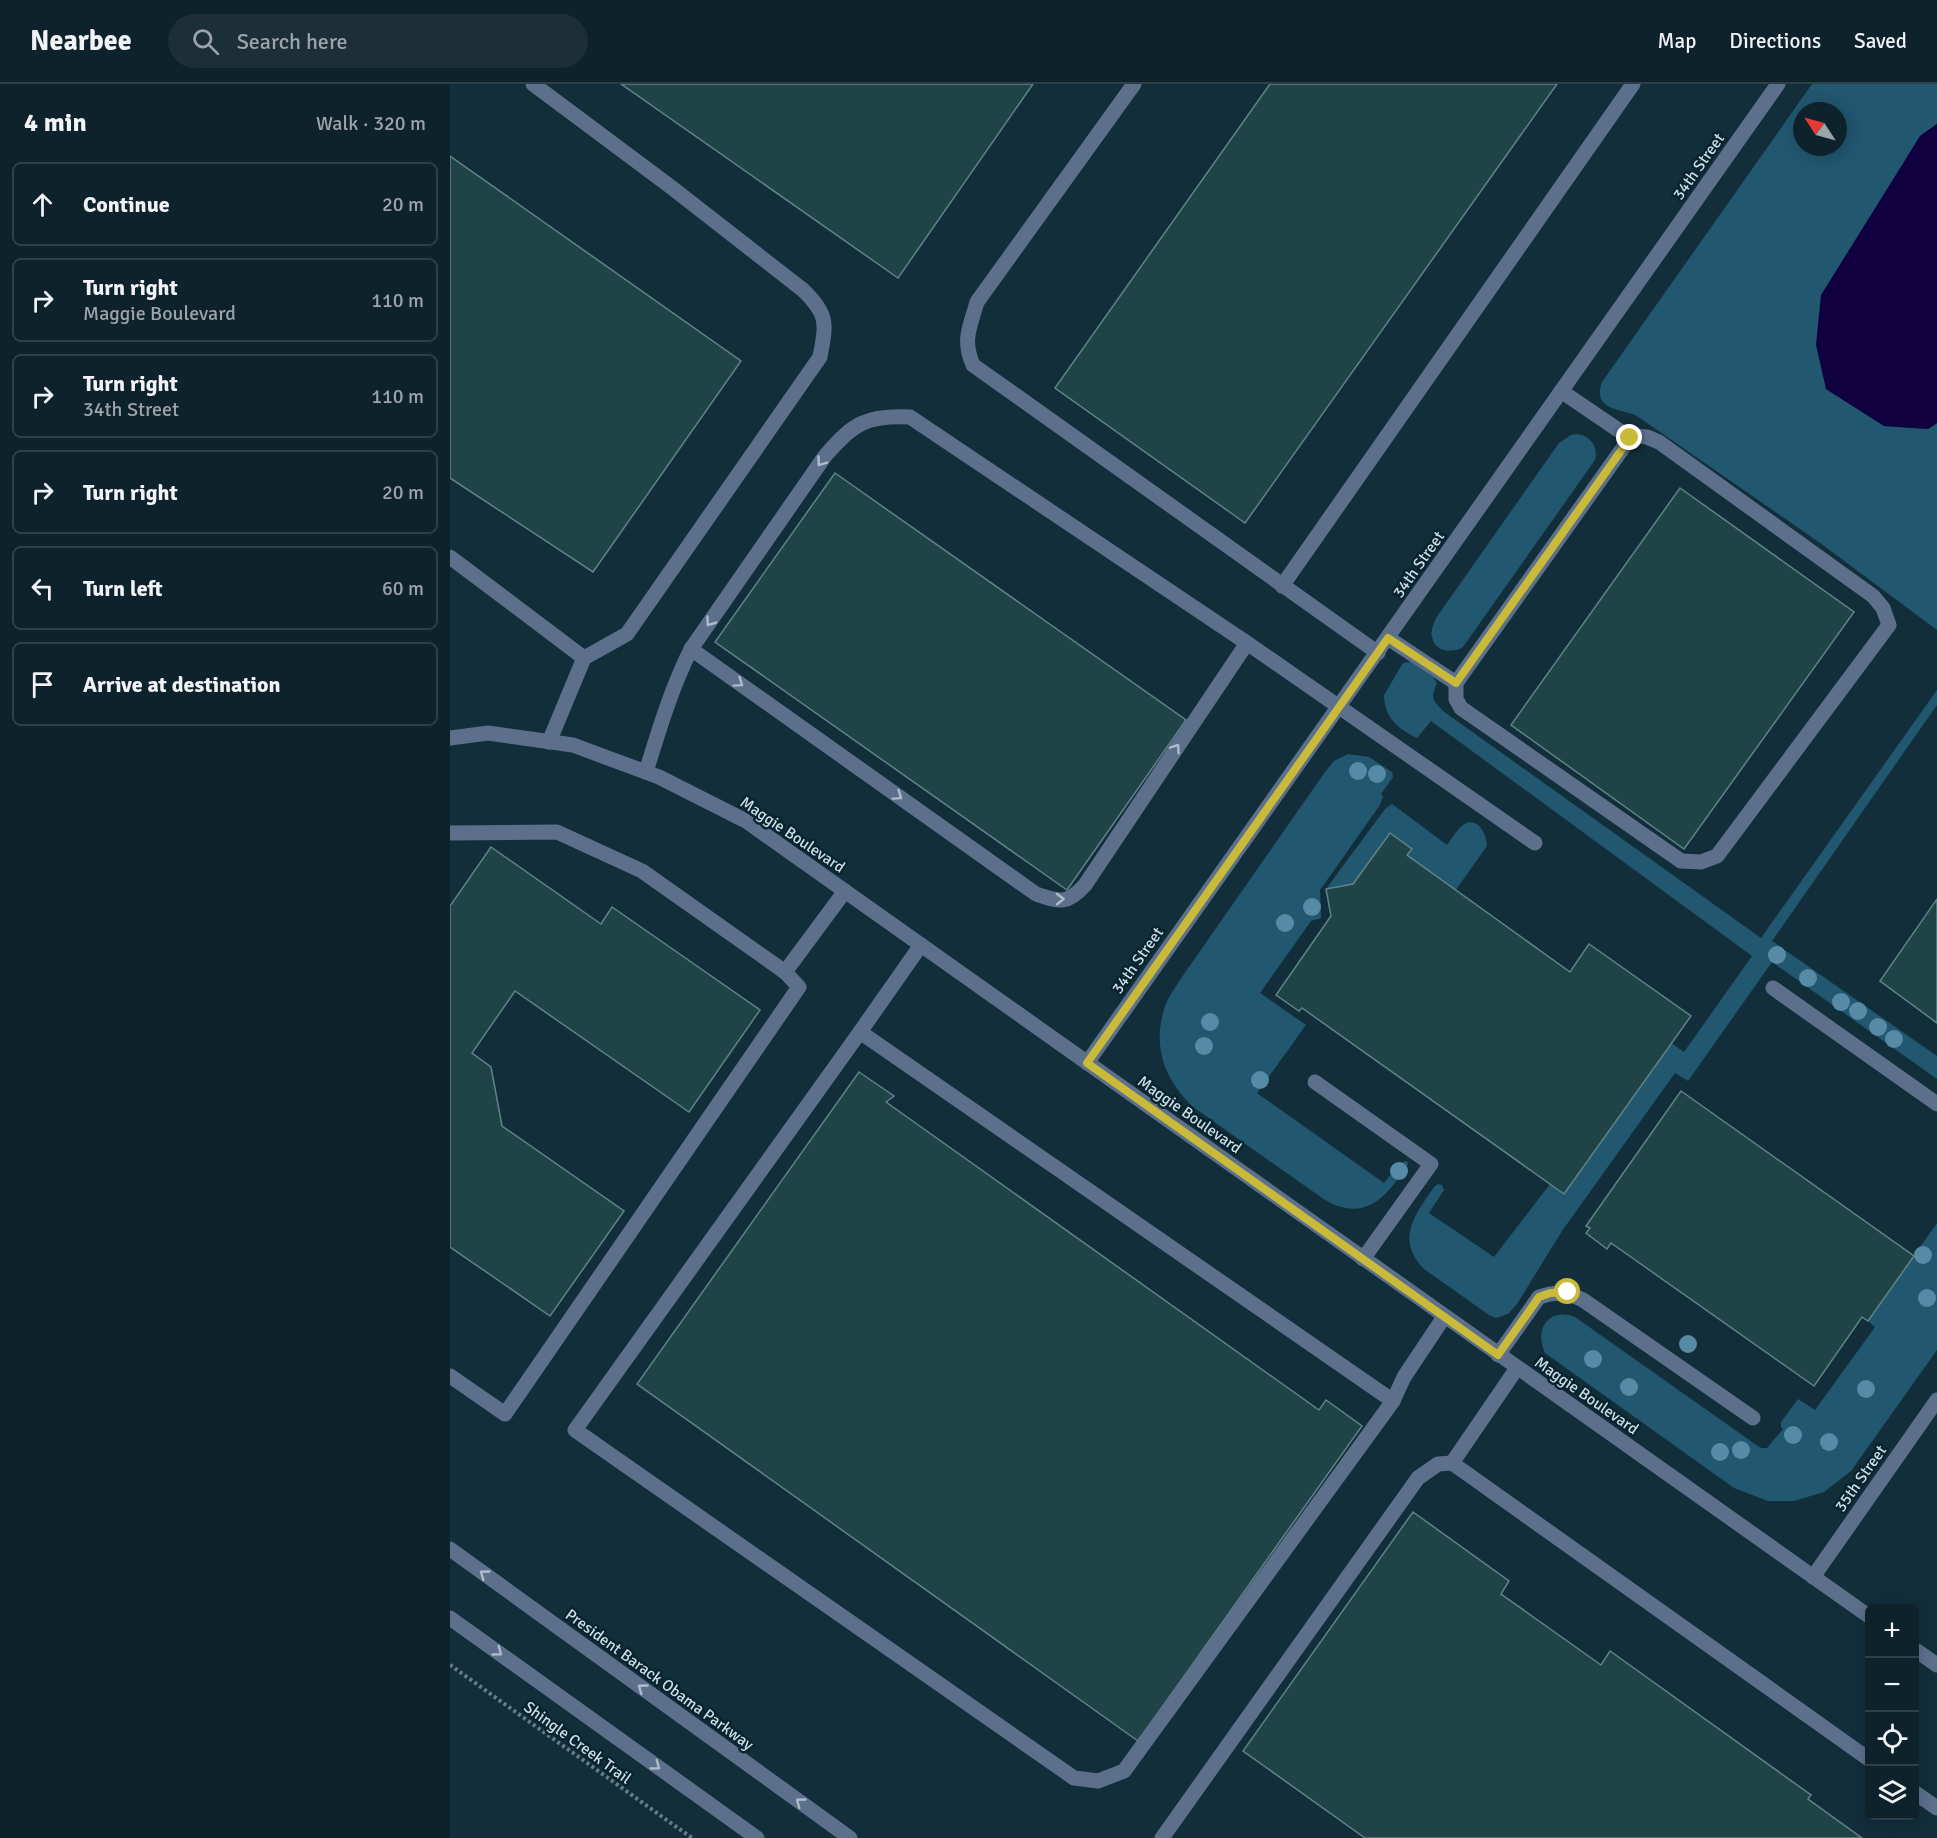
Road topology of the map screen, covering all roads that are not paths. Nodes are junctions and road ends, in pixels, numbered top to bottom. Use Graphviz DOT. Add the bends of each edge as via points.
graph roads {
  1 [pos="533,84"];
  2 [pos="1134,84"];
  3 [pos="1633,84"];
  4 [pos="1778,84"];
  5 [pos="1561,391"];
  6 [pos="1630,438"];
  7 [pos="450,557"];
  8 [pos="1282,586"];
  9 [pos="1388,638"];
  10 [pos="1247,643"];
  11 [pos="691,649"];
  12 [pos="1378,653"];
  13 [pos="584,658"];
  14 [pos="1456,683"];
  15 [pos="1339,708"];
  16 [pos="450,738"];
  17 [pos="549,742"];
  18 [pos="646,772"];
  19 [pos="450,832"];
  20 [pos="1535,843"];
  21 [pos="845,891"];
  22 [pos="921,945"];
  23 [pos="785,972"];
  24 [pos="1773,988"];
  25 [pos="860,1032"];
  26 [pos="1087,1063"];
  27 [pos="1315,1082"];
  28 [pos="1937,1104"];
  29 [pos="1363,1258"];
  30 [pos="1444,1317"];
  31 [pos="1498,1355"];
  32 [pos="1517,1368"];
  33 [pos="450,1376"];
  34 [pos="1937,1400"];
  35 [pos="1393,1401"];
  36 [pos="1754,1418"];
  37 [pos="1452,1463"];
  38 [pos="450,1549"];
  39 [pos="1813,1577"];
  40 [pos="1865,1614"];
  41 [pos="450,1618"];
  42 [pos="1919,1652"];
  43 [pos="1937,1665"];
  44 [pos="1865,1757"];
  45 [pos="1919,1795"];
  46 [pos="1937,1808"];
  47 [pos="757,1838"];
  48 [pos="850,1838"];
  49 [pos="1162,1838"];
  1 -- 13 [label="street" via="803,290 817,303 825,328 820,357 627,634"];
  2 -- 8 [label="street" via="977,302 967,336 967,352 973,365"];
  3 -- 8 [label="street"];
  4 -- 5 [label="street, 34th Street"];
  5 -- 6 [label="street"];
  5 -- 9 [label="street, 34th Street"];
  6 -- 14 [label="street"];
  6 -- 14 [label="street" via="1647,436 1659,442 1873,596 1889,625 1717,856 1701,862 1681,861 1461,708 1456,699"];
  7 -- 13 [label="street"];
  8 -- 12 [label="street"];
  9 -- 12 [label="street, 34th Street"];
  9 -- 14 [label="street"];
  10 -- 11 [label="street, one-way" via="910,417 884,416 863,422 843,435 825,456"];
  11 -- 10 [label="street, one-way" via="1036,894 1060,901 1074,898 1085,885"];
  10 -- 15 [label="street"];
  11 -- 18 [label="street" via="664,712"];
  12 -- 15 [label="street, 34th Street"];
  13 -- 17 [label="street"];
  15 -- 20 [label="street"];
  15 -- 26 [label="street, 34th Street"];
  16 -- 17 [label="street, Maggie Boulevard" via="488,733"];
  17 -- 18 [label="street, Maggie Boulevard" via="573,745"];
  18 -- 21 [label="street, Maggie Boulevard" via="746,821"];
  19 -- 23 [label="street" via="557,832 642,871"];
  21 -- 22 [label="street, Maggie Boulevard"];
  21 -- 23 [label="street"];
  22 -- 25 [label="street"];
  22 -- 26 [label="street, Maggie Boulevard"];
  23 -- 33 [label="street" via="799,987 505,1413"];
  24 -- 28 [label="street"];
  25 -- 35 [label="street"];
  25 -- 35 [label="street" via="575,1430 1074,1778 1098,1781 1124,1771"];
  26 -- 29 [label="street, Maggie Boulevard"];
  27 -- 29 [label="street" via="1431,1164"];
  29 -- 30 [label="street, Maggie Boulevard"];
  30 -- 31 [label="street, Maggie Boulevard"];
  30 -- 35 [label="street" via="1404,1377"];
  31 -- 32 [label="street, Maggie Boulevard"];
  31 -- 36 [label="street" via="1539,1297 1568,1292"];
  32 -- 37 [label="street"];
  32 -- 39 [label="street, Maggie Boulevard"];
  34 -- 39 [label="street, 35th Street"];
  37 -- 44 [label="street"];
  37 -- 49 [label="street" via="1438,1464 1418,1478"];
  48 -- 38 [label="street, President Barack Obama Parkway, one-way"];
  39 -- 40 [label="street, Maggie Boulevard"];
  41 -- 47 [label="street, one-way"];
  42 -- 43 [label="street"];
  45 -- 46 [label="street"];
}
